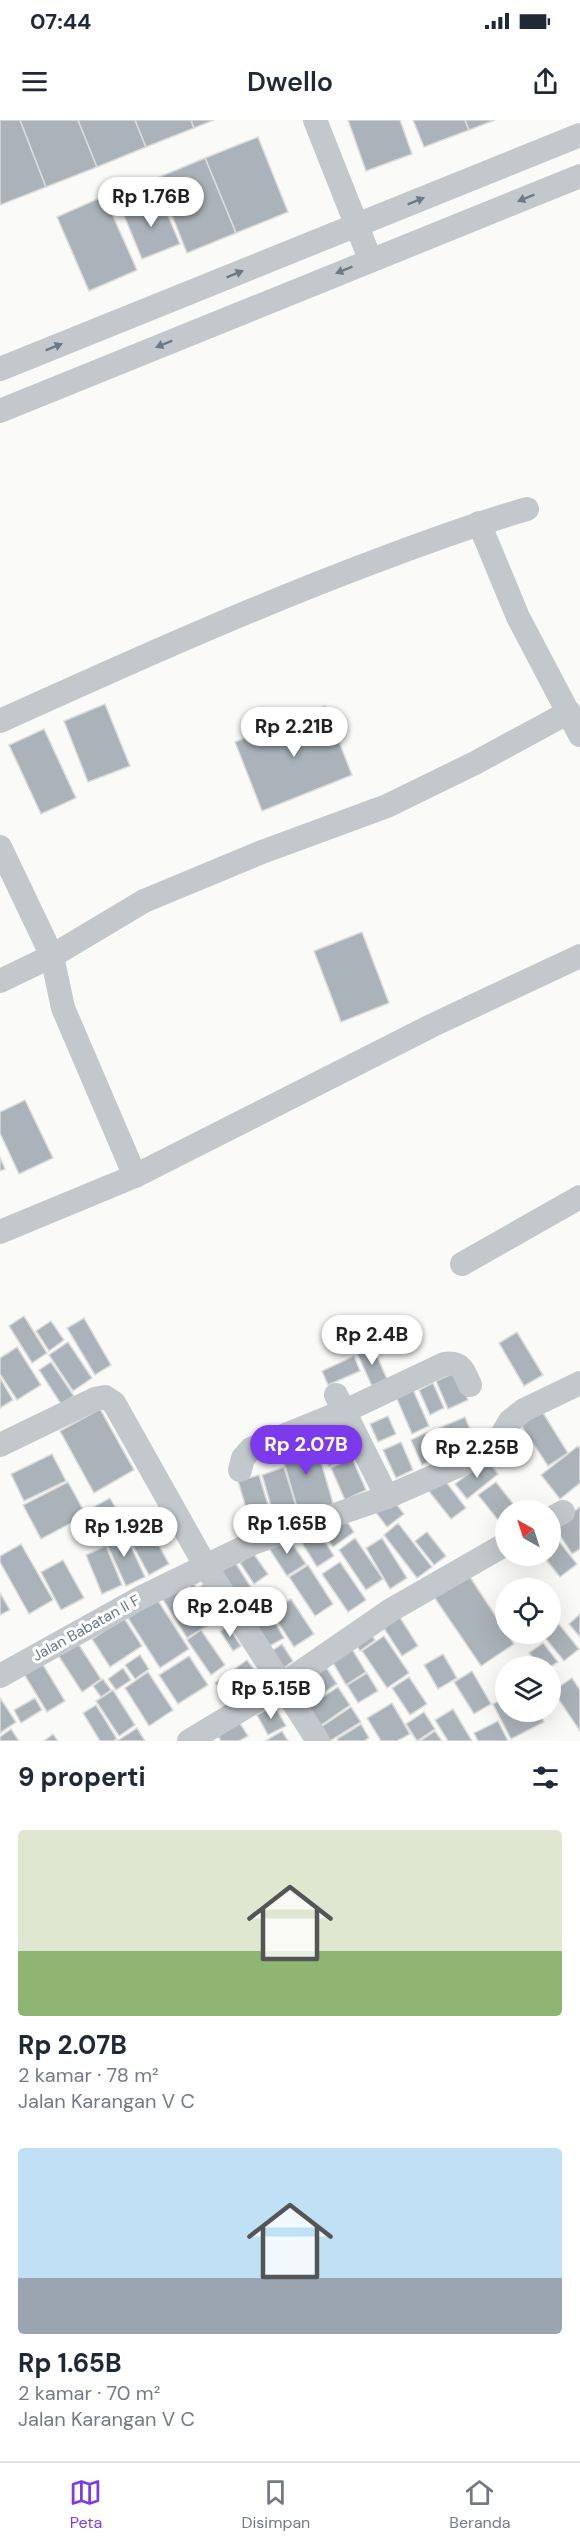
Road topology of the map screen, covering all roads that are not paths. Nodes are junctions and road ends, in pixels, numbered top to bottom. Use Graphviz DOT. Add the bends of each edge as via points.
graph roads {
  1 [pos="315,120"];
  2 [pos="580,135"];
  3 [pos="580,176"];
  4 [pos="357,225"];
  5 [pos="370,259"];
  6 [pos="0,369"];
  7 [pos="0,411"];
  8 [pos="526,509"];
  9 [pos="479,523"];
  10 [pos="568,712"];
  11 [pos="0,721"];
  12 [pos="580,735"];
  13 [pos="0,847"];
  14 [pos="52,956"];
  15 [pos="580,956"];
  16 [pos="0,981"];
  17 [pos="135,1176"];
  18 [pos="580,1197"];
  19 [pos="0,1232"];
  20 [pos="462,1264"];
  21 [pos="580,1383"];
  22 [pos="470,1385"];
  23 [pos="340,1403"];
  24 [pos="0,1445"];
  25 [pos="240,1470"];
  26 [pos="387,1497"];
  27 [pos="495,1550"];
  28 [pos="205,1565"];
  29 [pos="0,1676"];
  30 [pos="282,1684"];
  31 [pos="189,1741"];
  32 [pos="318,1741"];
  1 -- 4 [label="street"];
  4 -- 2 [label="street, one-way"];
  3 -- 5 [label="street, one-way"];
  4 -- 5 [label="street"];
  6 -- 4 [label="street, one-way"];
  5 -- 7 [label="street, one-way"];
  8 -- 9 [label="street"];
  9 -- 10 [label="street" via="518,617"];
  9 -- 11 [label="street" via="299,590"];
  10 -- 12 [label="street"];
  10 -- 14 [label="street" via="387,806 144,901"];
  13 -- 14 [label="street"];
  14 -- 16 [label="street"];
  14 -- 17 [label="street" via="63,1008"];
  15 -- 17 [label="street" via="433,1025"];
  17 -- 19 [label="street"];
  18 -- 20 [label="street"];
  21 -- 26 [label="street, Jalan Babatan II F" via="524,1410 510,1421 497,1443 478,1456"];
  22 -- 23 [label="street" via="460,1365 448,1363"];
  23 -- 25 [label="street" via="251,1449"];
  23 -- 26 [label="street"];
  24 -- 28 [label="street" via="105,1397 117,1408"];
  26 -- 28 [label="street, Jalan Babatan II F" via="253,1543"];
  27 -- 30 [label="street" via="391,1610"];
  28 -- 29 [label="street, Jalan Babatan II F"];
  28 -- 30 [label="street"];
  30 -- 31 [label="street"];
  30 -- 32 [label="street"];
}
